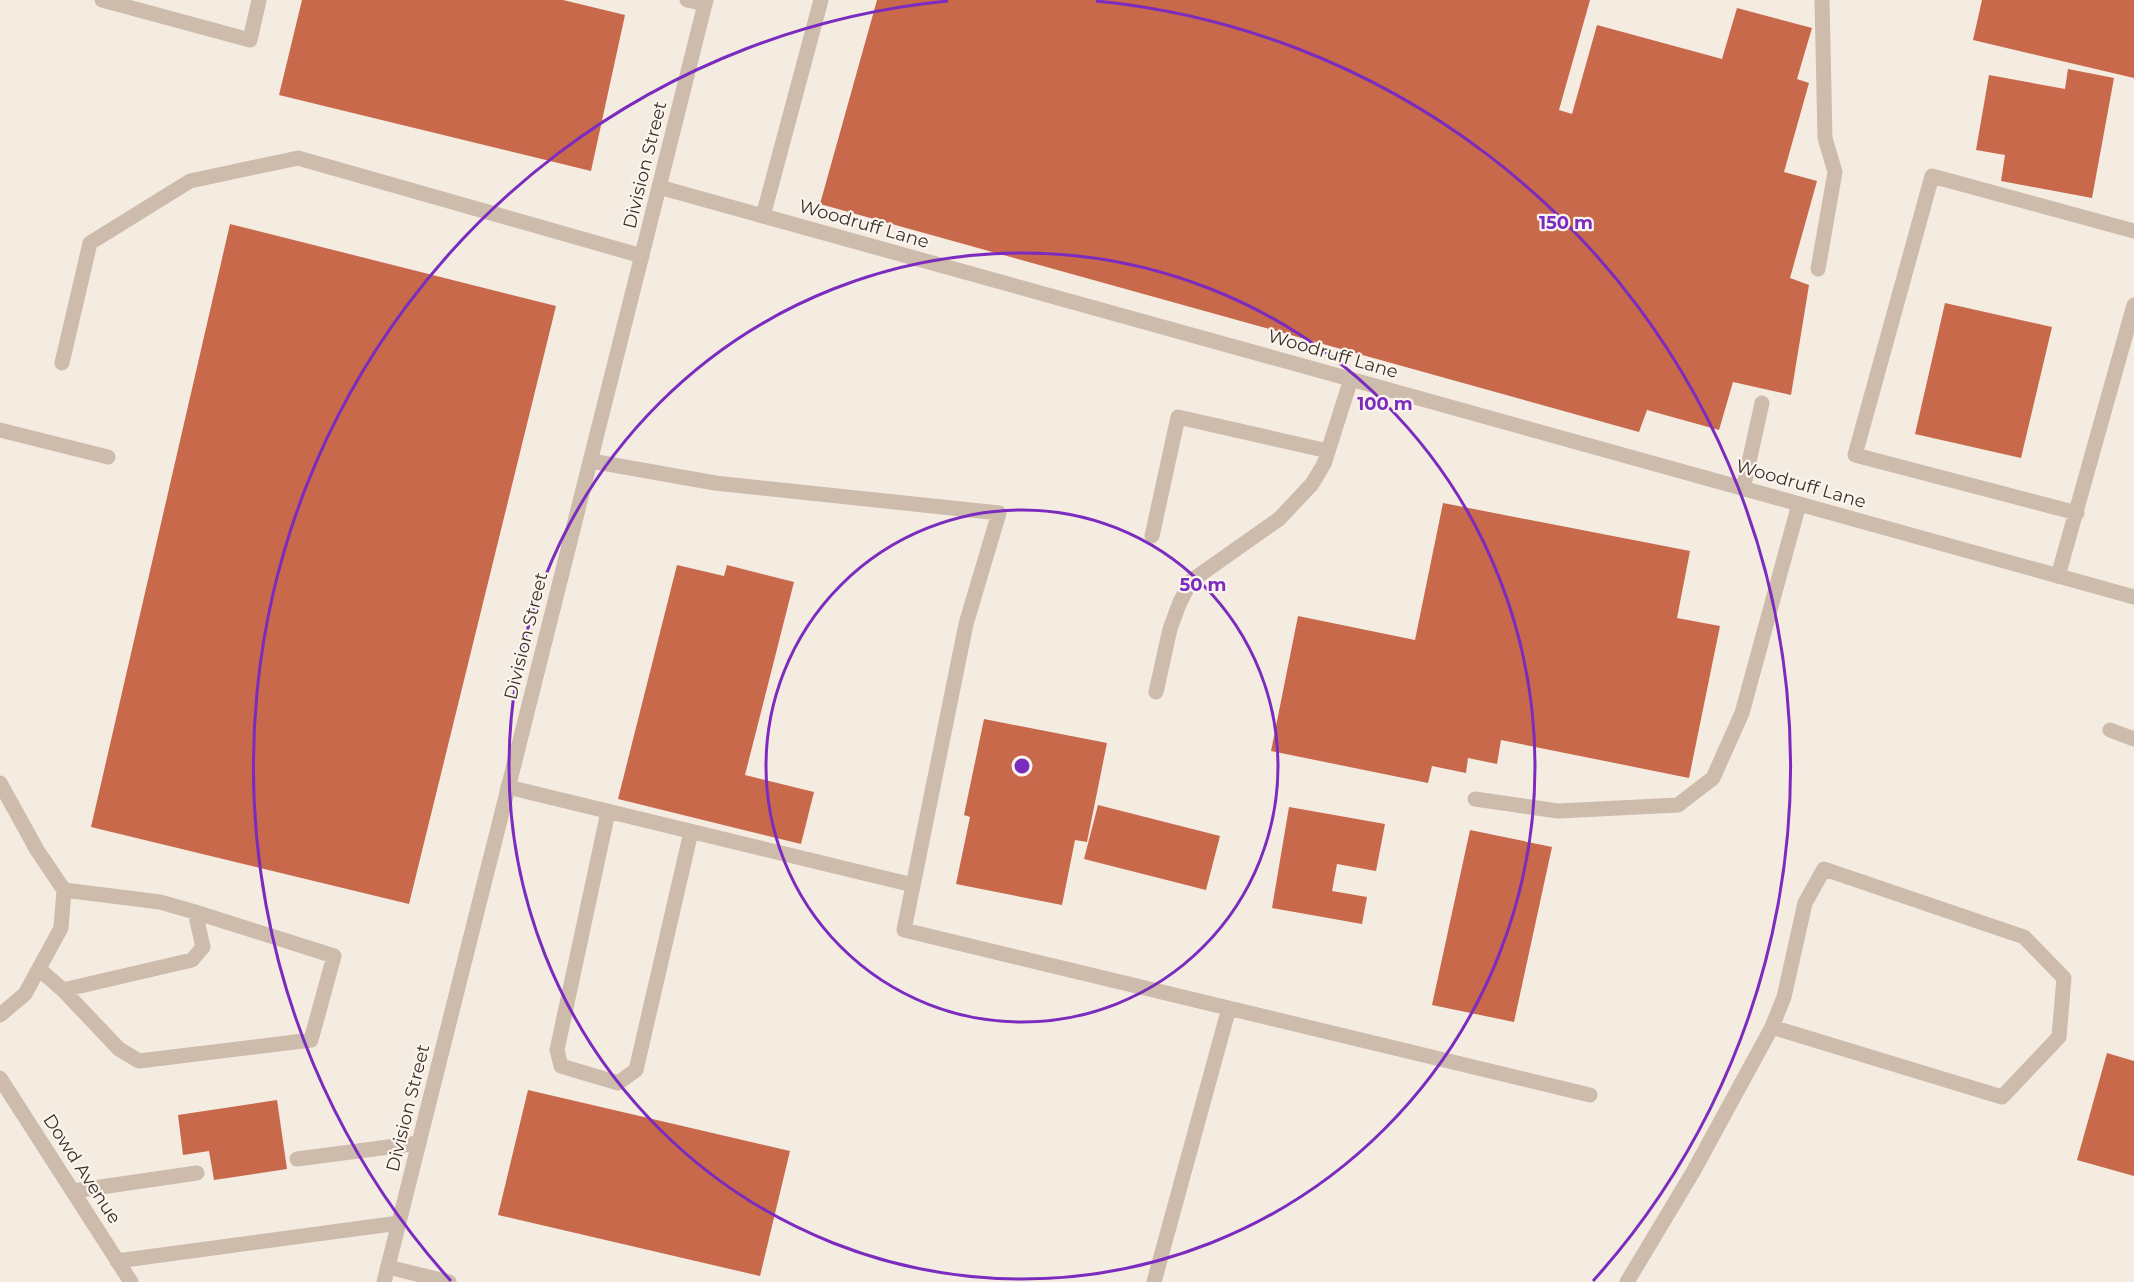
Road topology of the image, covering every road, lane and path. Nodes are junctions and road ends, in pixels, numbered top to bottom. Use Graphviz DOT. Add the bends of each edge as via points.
graph roads {
  1 [pos="102,0"];
  2 [pos="259,0"];
  3 [pos="687,0"];
  4 [pos="821,0"];
  5 [pos="1822,0"];
  6 [pos="705,2"];
  7 [pos="659,187"];
  8 [pos="763,216"];
  9 [pos="2134,231"];
  10 [pos="642,256"];
  11 [pos="1818,269"];
  12 [pos="2134,304"];
  13 [pos="62,363"];
  14 [pos="1351,380"];
  15 [pos="1762,403"];
  16 [pos="0,430"];
  17 [pos="1328,451"];
  18 [pos="108,457"];
  19 [pos="591,461"];
  20 [pos="1743,489"];
  21 [pos="1799,504"];
  22 [pos="2077,513"];
  23 [pos="1152,536"];
  24 [pos="2058,576"];
  25 [pos="2134,597"];
  26 [pos="1156,692"];
  27 [pos="2110,730"];
  28 [pos="2134,739"];
  29 [pos="0,783"];
  30 [pos="508,787"];
  31 [pos="1475,799"];
  32 [pos="608,812"];
  33 [pos="691,832"];
  34 [pos="914,885"];
  35 [pos="64,890"];
  36 [pos="195,912"];
  37 [pos="39,969"];
  38 [pos="63,990"];
  39 [pos="1229,1008"];
  40 [pos="0,1015"];
  41 [pos="1772,1027"];
  42 [pos="0,1078"];
  43 [pos="1590,1095"];
  44 [pos="419,1143"];
  45 [pos="297,1159"];
  46 [pos="197,1173"];
  47 [pos="73,1191"];
  48 [pos="399,1223"];
  49 [pos="117,1261"];
  50 [pos="384,1277"];
  51 [pos="131,1282"];
  52 [pos="449,1282"];
  53 [pos="1154,1282"];
  54 [pos="1627,1282"];
  1 -- 2 [label="street" via="250,40"];
  3 -- 6 [label="street"];
  4 -- 8 [label="street"];
  5 -- 11 [label="street" via="1825,138 1835,172"];
  6 -- 7 [label="street, Division Street"];
  7 -- 8 [label="street, Woodruff Lane"];
  7 -- 10 [label="street, Division Street"];
  8 -- 14 [label="street, Woodruff Lane"];
  9 -- 22 [label="street" via="1932,176 1855,455"];
  10 -- 13 [label="street" via="298,158 190,181 90,243"];
  10 -- 19 [label="street, Division Street"];
  12 -- 22 [label="street"];
  14 -- 17 [label="street"];
  14 -- 20 [label="street, Woodruff Lane"];
  15 -- 20 [label="street"];
  16 -- 18 [label="street"];
  17 -- 23 [label="street" via="1178,417"];
  17 -- 26 [label="street" via="1312,484 1279,519 1191,581 1170,629"];
  19 -- 30 [label="street, Division Street"];
  19 -- 34 [label="street" via="716,483 999,513 966,624"];
  20 -- 21 [label="street, Woodruff Lane"];
  21 -- 24 [label="street, Woodruff Lane"];
  21 -- 31 [label="street" via="1742,713 1713,778 1678,805 1558,811"];
  22 -- 24 [label="street"];
  24 -- 25 [label="street, Woodruff Lane"];
  27 -- 28 [label="street"];
  29 -- 35 [label="street"];
  30 -- 32 [label="street"];
  30 -- 44 [label="street, Division Street"];
  32 -- 33 [label="street"];
  32 -- 33 [label="street" via="556,1050 561,1066 618,1083 636,1070"];
  33 -- 34 [label="street"];
  34 -- 39 [label="street" via="904,930"];
  35 -- 36 [label="street" via="160,902"];
  35 -- 37 [label="street" via="61,928"];
  36 -- 38 [label="street" via="204,947 192,960"];
  36 -- 38 [label="street" via="334,956 311,1040 139,1061 119,1049"];
  37 -- 38 [label="street"];
  37 -- 40 [label="street" via="25,994"];
  39 -- 43 [label="street"];
  39 -- 53 [label="street"];
  41 -- 41 [label="street" via="1784,997 1805,903 1824,869 2024,937 2064,978 2059,1037 2002,1097"];
  41 -- 54 [label="street"];
  42 -- 47 [label="street, Dowd Avenue"];
  44 -- 45 [label="street"];
  44 -- 48 [label="street, Division Street"];
  46 -- 47 [label="street"];
  47 -- 49 [label="street, Dowd Avenue"];
  48 -- 49 [label="street"];
  48 -- 50 [label="street, Division Street"];
  49 -- 51 [label="street, Dowd Avenue"];
  50 -- 52 [label="street"];
}
